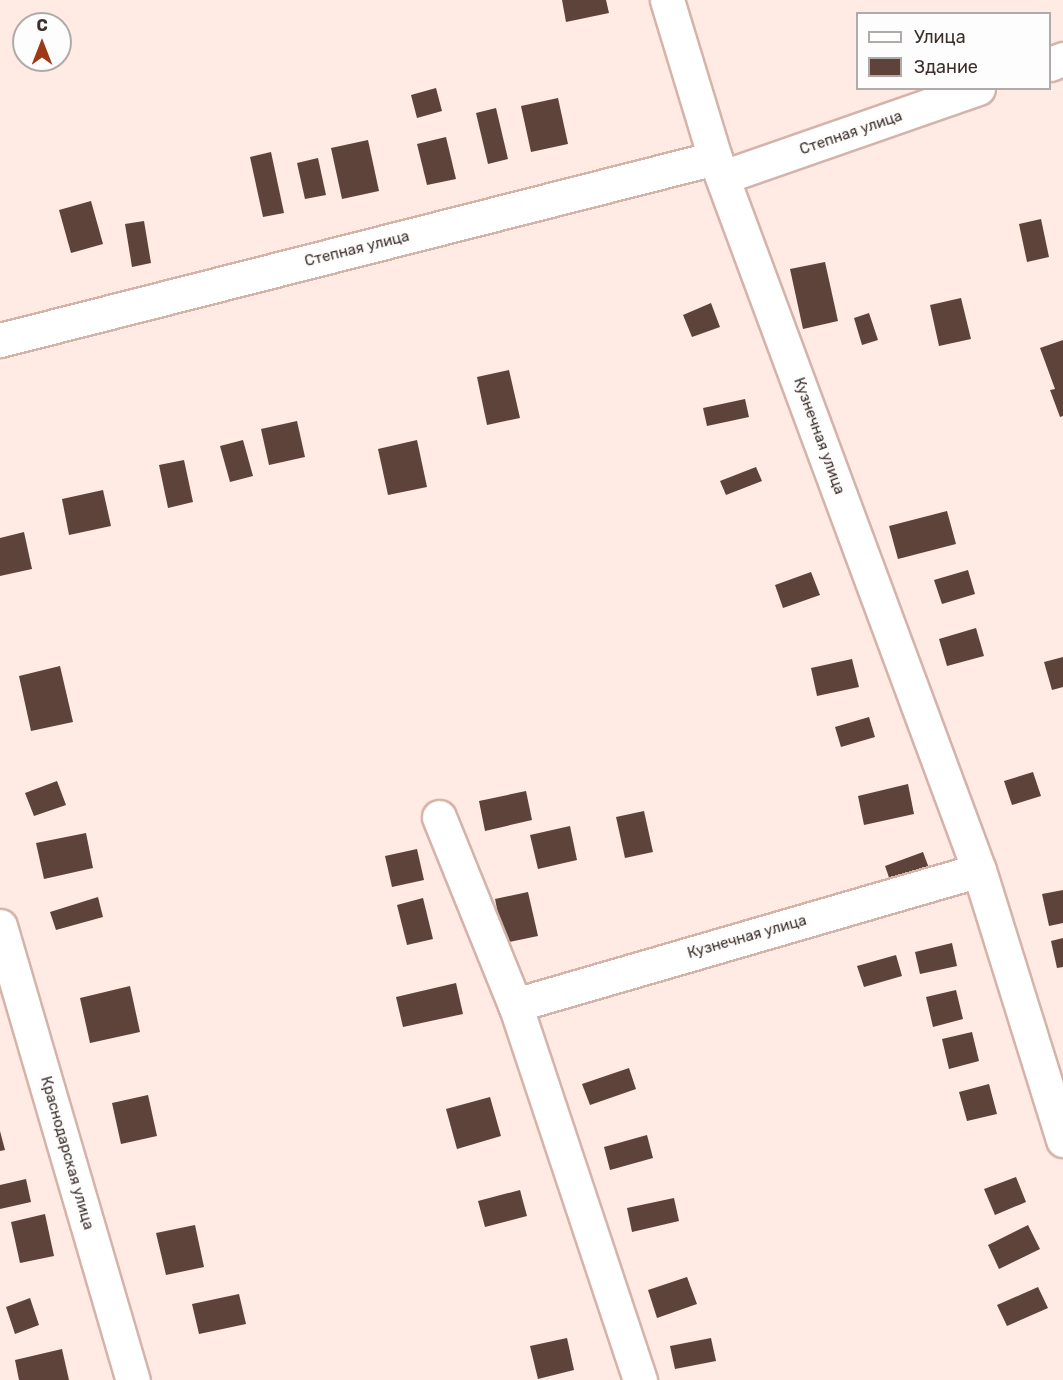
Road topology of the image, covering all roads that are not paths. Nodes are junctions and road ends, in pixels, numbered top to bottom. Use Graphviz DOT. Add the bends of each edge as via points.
graph roads {
  1 [pos="667,0"];
  2 [pos="971,90"];
  3 [pos="719,167"];
  4 [pos="0,340"];
  5 [pos="439,817"];
  6 [pos="979,870"];
  7 [pos="0,926"];
  8 [pos="515,1005"];
  9 [pos="1063,1140"];
  10 [pos="133,1380"];
  11 [pos="640,1380"];
  1 -- 3 [label="street, Кузнечная улица"];
  2 -- 3 [label="street, Степная улица"];
  3 -- 4 [label="street, Степная улица"];
  3 -- 6 [label="street, Кузнечная улица"];
  5 -- 8 [label="street"];
  6 -- 8 [label="street, Кузнечная улица"];
  6 -- 9 [label="street, Кузнечная улица"];
  7 -- 10 [label="street, Краснодарская улица"];
  8 -- 11 [label="street"];
}
